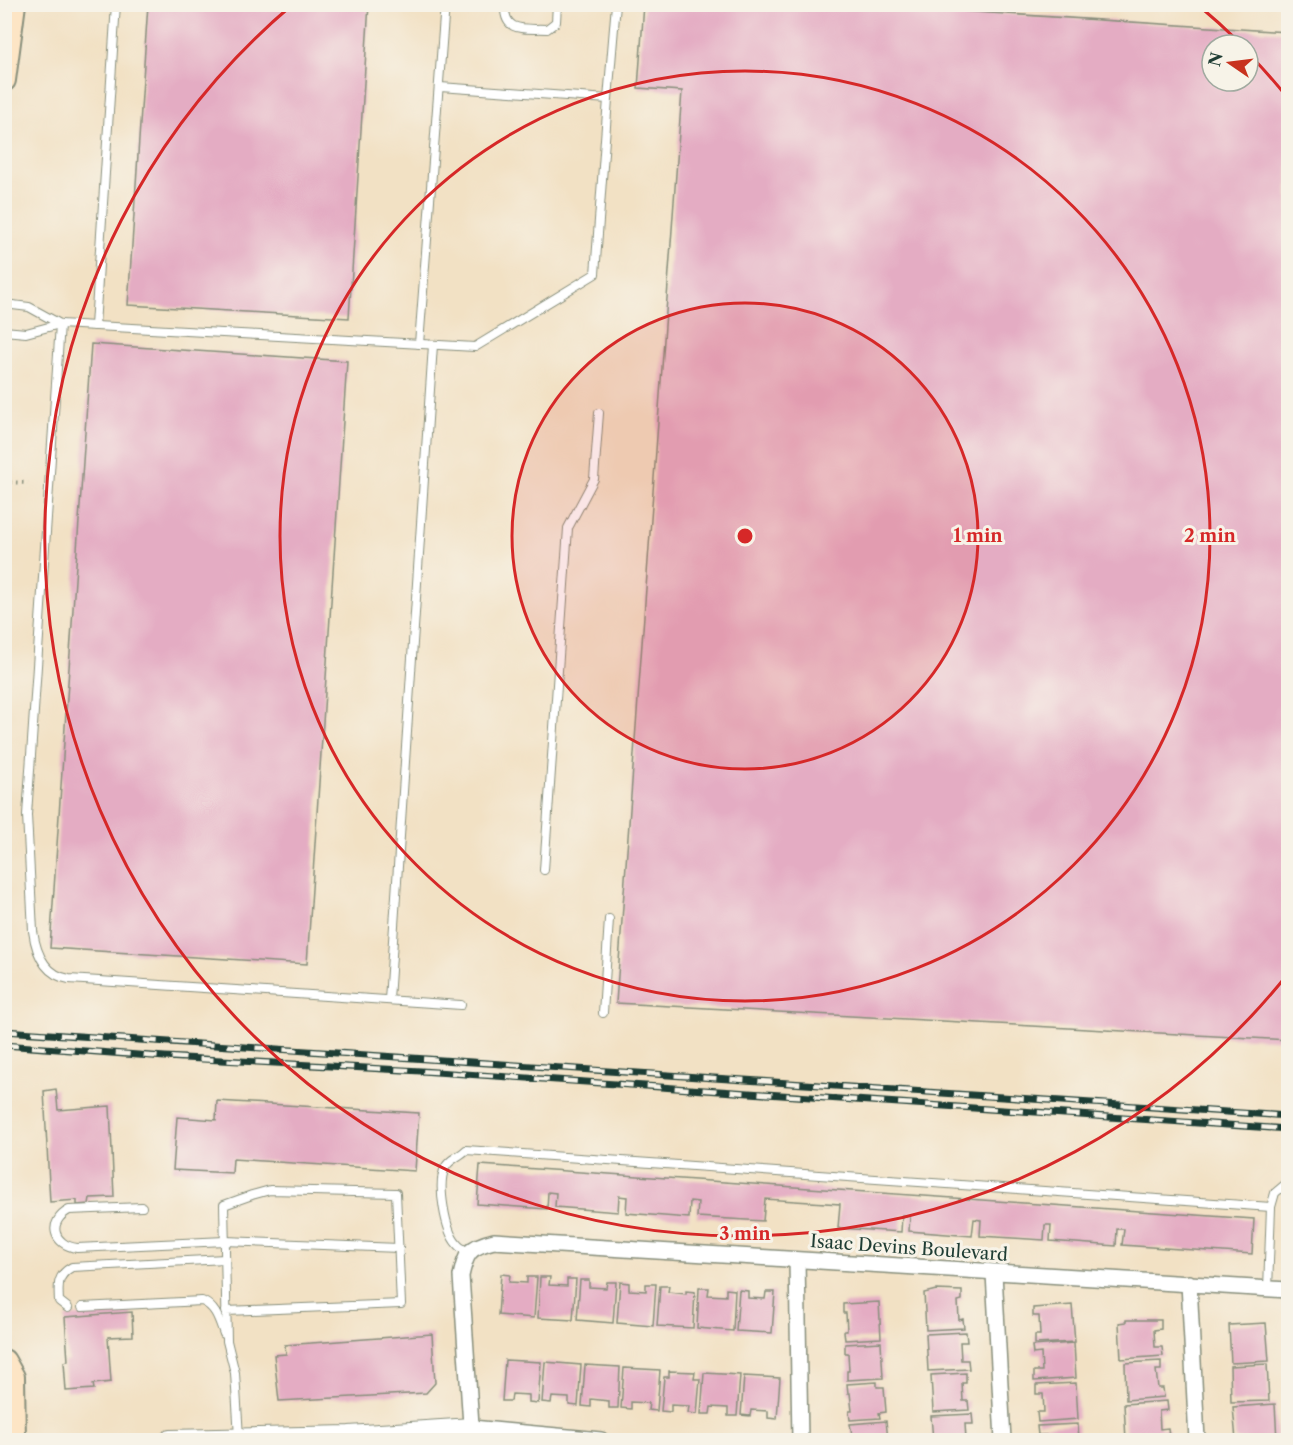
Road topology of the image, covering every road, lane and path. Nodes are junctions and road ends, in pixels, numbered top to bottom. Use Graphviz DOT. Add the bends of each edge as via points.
graph roads {
  1 [pos="14,4"];
  2 [pos="116,4"];
  3 [pos="445,4"];
  4 [pos="505,4"];
  5 [pos="557,4"];
  6 [pos="616,4"];
  7 [pos="4,80"];
  8 [pos="440,87"];
  9 [pos="608,99"];
  10 [pos="4,304"];
  11 [pos="60,324"];
  12 [pos="95,326"];
  13 [pos="4,331"];
  14 [pos="420,344"];
  15 [pos="433,345"];
  16 [pos="599,413"];
  17 [pos="4,482"];
  18 [pos="28,483"];
  19 [pos="544,870"];
  20 [pos="609,919"];
  21 [pos="388,1000"];
  22 [pos="460,1005"];
  23 [pos="603,1013"];
  24 [pos="1288,1182"];
  25 [pos="142,1207"];
  26 [pos="1271,1207"];
  27 [pos="225,1241"];
  28 [pos="399,1248"];
  29 [pos="468,1252"];
  30 [pos="225,1259"];
  31 [pos="796,1260"];
  32 [pos="994,1273"];
  33 [pos="1189,1283"];
  34 [pos="1268,1289"];
  35 [pos="1288,1290"];
  36 [pos="82,1307"];
  37 [pos="68,1308"];
  38 [pos="226,1311"];
  39 [pos="227,1341"];
  40 [pos="4,1361"];
  41 [pos="472,1434"];
  42 [pos="349,1438"];
  43 [pos="239,1439"];
  44 [pos="14,1440"];
  45 [pos="170,1440"];
  46 [pos="601,1440"];
  47 [pos="800,1440"];
  48 [pos="1003,1440"];
  49 [pos="1197,1440"];
  1 -- 7 [label="main road"];
  2 -- 12 [label="lane"];
  3 -- 8 [label="lane"];
  4 -- 5 [label="lane" via="504,15 514,27 547,29 555,22"];
  6 -- 9 [label="lane"];
  8 -- 9 [label="lane"];
  8 -- 14 [label="lane"];
  9 -- 15 [label="lane" via="595,274 475,347"];
  10 -- 11 [label="lane" via="29,306"];
  11 -- 12 [label="lane"];
  11 -- 13 [label="lane" via="26,333"];
  11 -- 21 [label="lane" via="27,815 33,932 43,962 52,972 69,979"];
  12 -- 14 [label="lane"];
  14 -- 15 [label="lane"];
  15 -- 21 [label="lane"];
  16 -- 19 [label="lane" via="594,479 568,528"];
  17 -- 18 [label="path"];
  20 -- 23 [label="lane"];
  21 -- 22 [label="lane"];
  24 -- 26 [label="lane" via="1275,1193"];
  25 -- 27 [label="lane" via="69,1210 57,1220 56,1235 61,1243 77,1248"];
  26 -- 29 [label="lane" via="465,1150 445,1168 442,1197 457,1245"];
  26 -- 34 [label="lane"];
  27 -- 28 [label="lane"];
  27 -- 28 [label="lane" via="224,1205 252,1195 270,1190 396,1193"];
  27 -- 30 [label="lane"];
  28 -- 38 [label="lane" via="401,1304"];
  29 -- 31 [label="street, Isaac Devins Boulevard" via="494,1241"];
  29 -- 41 [label="street" via="460,1276"];
  30 -- 37 [label="lane" via="72,1267 58,1282 59,1301"];
  30 -- 38 [label="lane"];
  31 -- 32 [label="street, Isaac Devins Boulevard"];
  31 -- 47 [label="street"];
  32 -- 33 [label="street, Isaac Devins Boulevard"];
  32 -- 48 [label="street"];
  33 -- 34 [label="street, Isaac Devins Boulevard"];
  33 -- 49 [label="street"];
  34 -- 35 [label="street, Isaac Devins Boulevard"];
  36 -- 39 [label="lane" via="202,1301 216,1313"];
  38 -- 39 [label="lane"];
  39 -- 43 [label="lane" via="235,1373"];
  40 -- 44 [label="main road" via="13,1377"];
  41 -- 42 [label="street"];
  41 -- 46 [label="street"];
  42 -- 43 [label="street"];
  43 -- 45 [label="street"];
}
